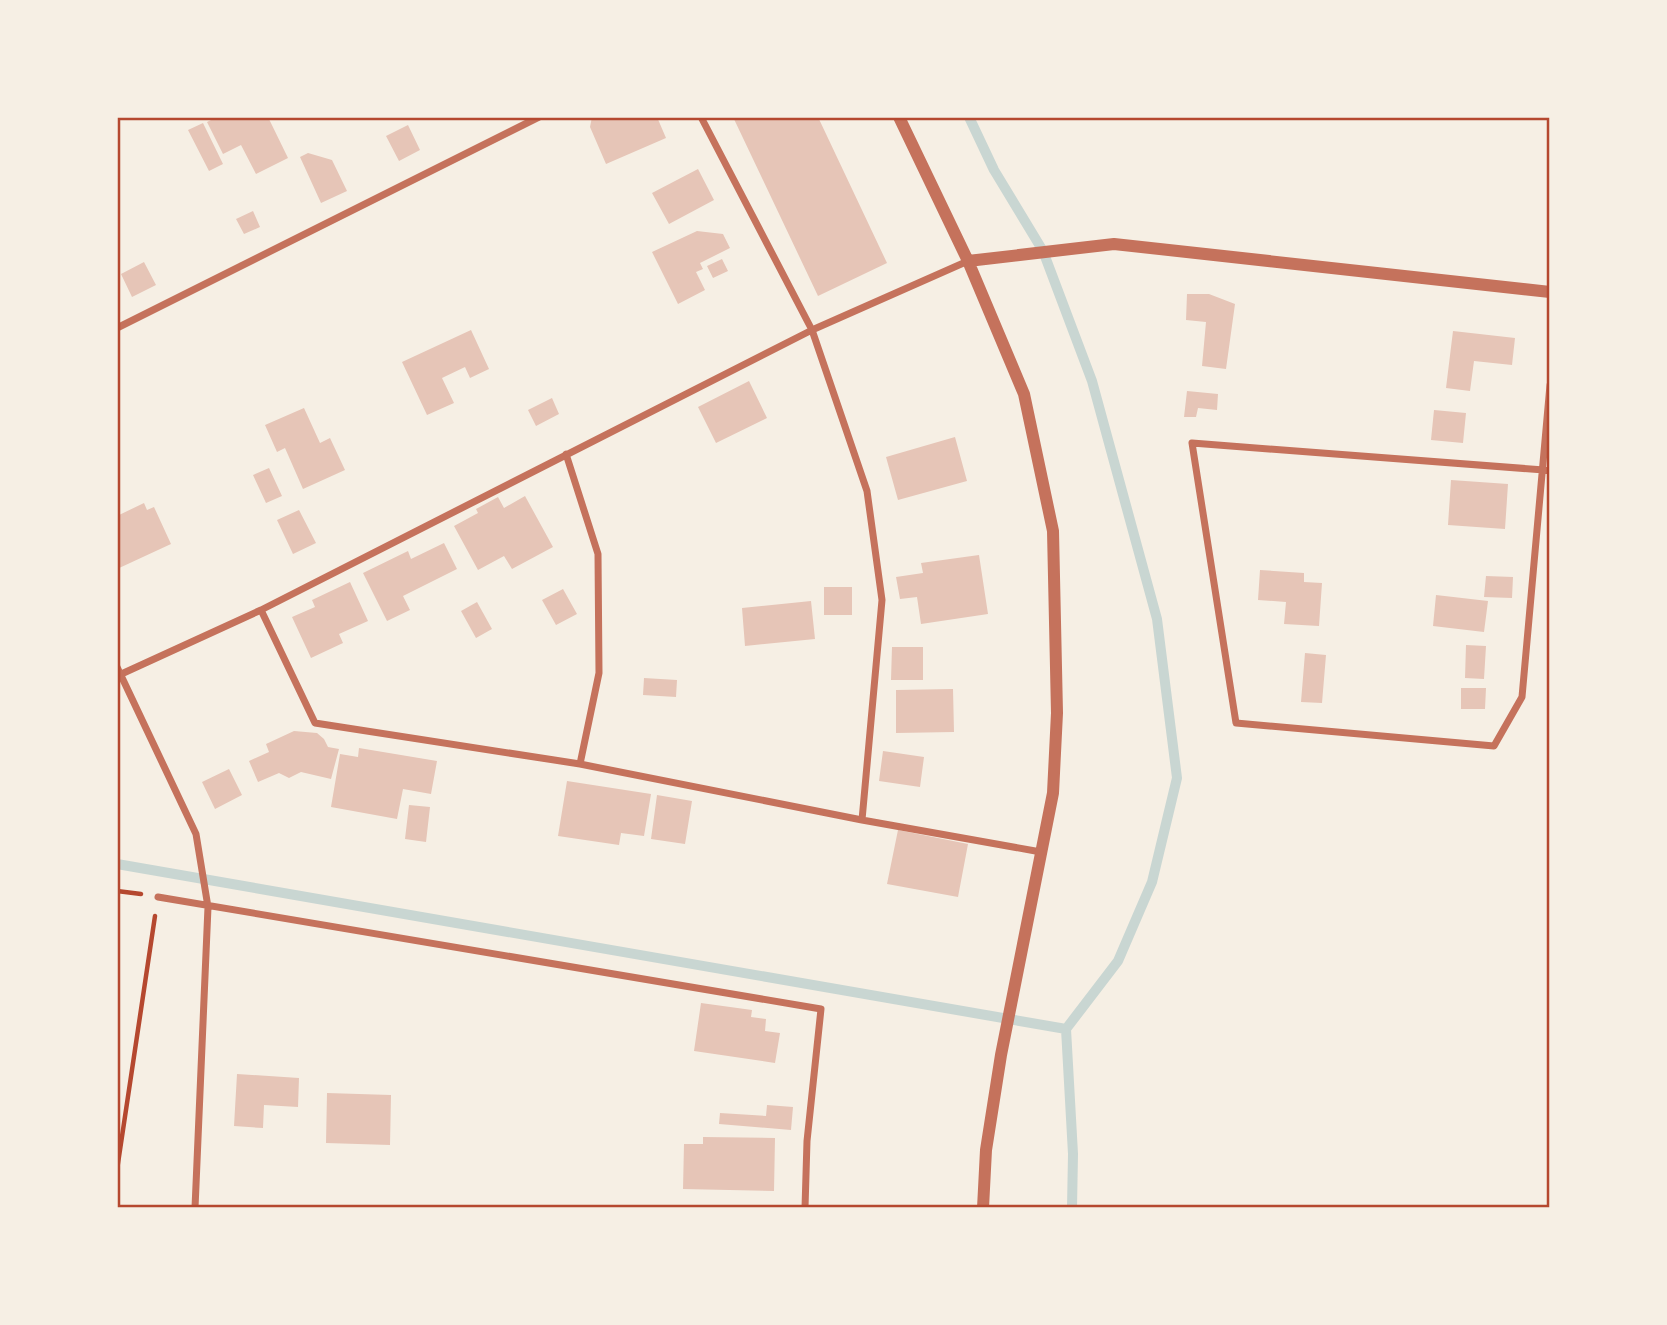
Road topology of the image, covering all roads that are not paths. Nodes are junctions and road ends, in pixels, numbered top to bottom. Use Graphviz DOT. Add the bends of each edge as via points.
graph roads {
  1 [pos="539,117"];
  2 [pos="701,117"];
  3 [pos="899,117"];
  4 [pos="968,261"];
  5 [pos="1550,292"];
  6 [pos="117,328"];
  7 [pos="812,330"];
  8 [pos="1550,385"];
  9 [pos="566,454"];
  10 [pos="1547,470"];
  11 [pos="261,610"];
  12 [pos="118,673"];
  13 [pos="580,764"];
  14 [pos="862,820"];
  15 [pos="1041,852"];
  16 [pos="158,898"];
  17 [pos="208,907"];
  18 [pos="195,1208"];
  19 [pos="805,1208"];
  20 [pos="983,1208"];
  1 -- 6 [label="street"];
  2 -- 7 [label="street"];
  3 -- 4 [label="street"];
  4 -- 5 [label="street" via="1114,244"];
  4 -- 7 [label="street"];
  4 -- 15 [label="street" via="1024,394 1053,531 1057,713 1053,793"];
  7 -- 9 [label="street"];
  7 -- 14 [label="street" via="867,491 882,600"];
  8 -- 10 [label="street"];
  9 -- 11 [label="street"];
  9 -- 13 [label="street" via="598,554 600,673"];
  10 -- 10 [label="street" via="1192,443 1236,723 1494,746 1522,697"];
  11 -- 12 [label="street"];
  11 -- 13 [label="street" via="315,723"];
  12 -- 17 [label="street" via="196,834"];
  13 -- 14 [label="street"];
  14 -- 15 [label="street"];
  15 -- 20 [label="street" via="1001,1055 986,1150"];
  16 -- 17 [label="street"];
  17 -- 18 [label="street"];
  17 -- 19 [label="street" via="821,1009"];
}
